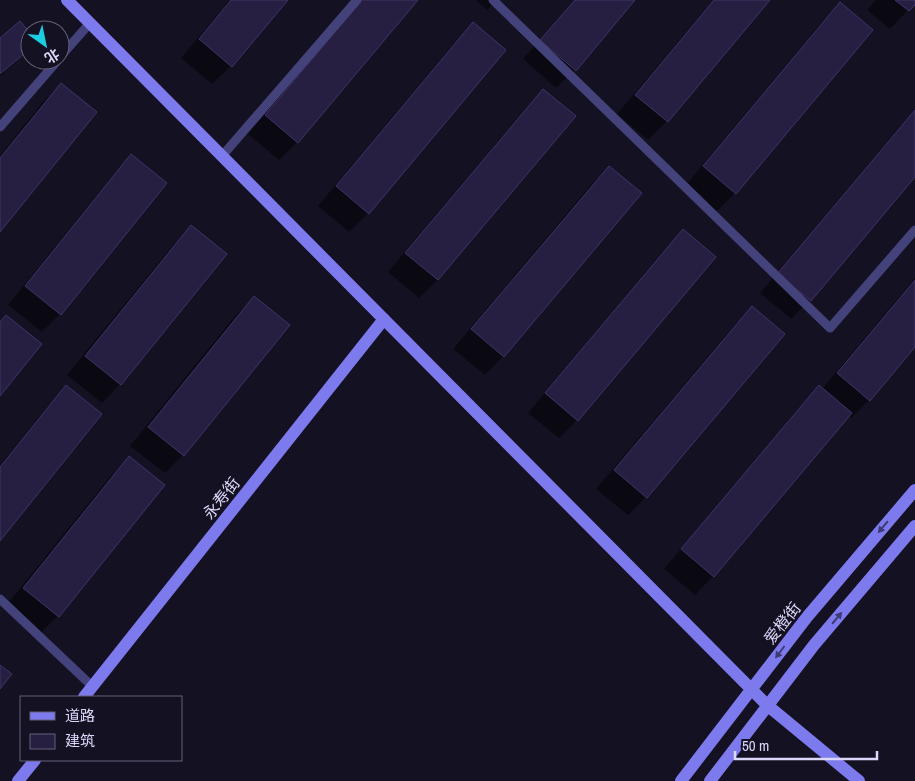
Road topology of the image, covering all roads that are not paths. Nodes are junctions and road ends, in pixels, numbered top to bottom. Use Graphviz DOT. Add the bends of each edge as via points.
graph roads {
  1 [pos="67,0"];
  2 [pos="357,0"];
  3 [pos="493,0"];
  4 [pos="90,23"];
  5 [pos="70,46"];
  6 [pos="49,70"];
  7 [pos="0,127"];
  8 [pos="222,156"];
  9 [pos="915,230"];
  10 [pos="384,319"];
  11 [pos="915,490"];
  12 [pos="915,526"];
  13 [pos="0,599"];
  14 [pos="93,687"];
  15 [pos="751,689"];
  16 [pos="85,696"];
  17 [pos="767,705"];
  18 [pos="34,761"];
  19 [pos="18,781"];
  20 [pos="681,781"];
  21 [pos="710,781"];
  22 [pos="859,781"];
  1 -- 4 [label="street"];
  2 -- 8 [label="lane"];
  3 -- 9 [label="lane" via="830,328"];
  4 -- 5 [label="lane"];
  4 -- 8 [label="street"];
  6 -- 7 [label="lane"];
  8 -- 10 [label="street"];
  10 -- 14 [label="street, 永寿街"];
  10 -- 15 [label="street"];
  11 -- 15 [label="street, 爱橙街, one-way" via="806,617"];
  17 -- 12 [label="street, one-way"];
  13 -- 14 [label="lane"];
  14 -- 16 [label="street, 永寿街"];
  15 -- 17 [label="street"];
  15 -- 20 [label="street, 爱橙街"];
  17 -- 21 [label="street"];
  17 -- 22 [label="street"];
  18 -- 19 [label="street"];
}
